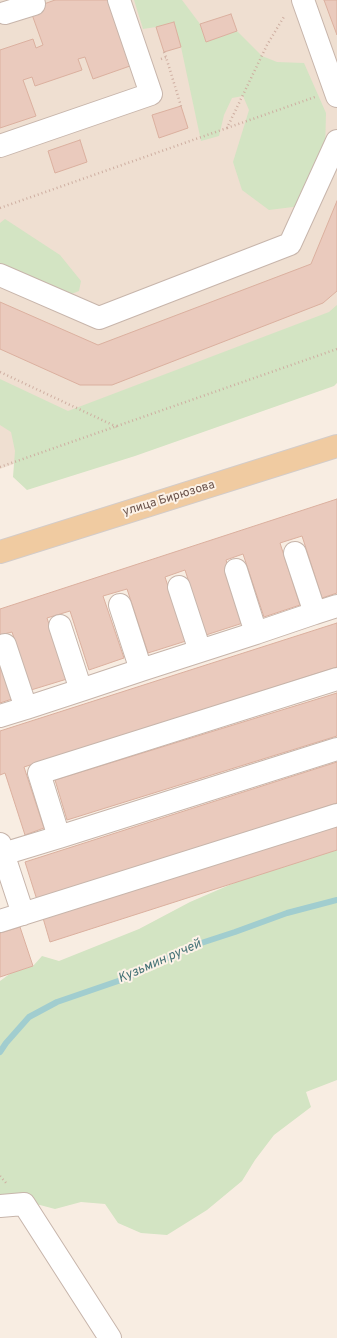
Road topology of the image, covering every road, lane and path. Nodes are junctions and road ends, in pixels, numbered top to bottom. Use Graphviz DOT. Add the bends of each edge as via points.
graph roads {
  1 [pos="33,0"];
  2 [pos="119,0"];
  3 [pos="294,6"];
  4 [pos="5,13"];
  5 [pos="164,52"];
  6 [pos="166,57"];
  7 [pos="336,93"];
  8 [pos="227,128"];
  9 [pos="337,140"];
  10 [pos="0,146"];
  11 [pos="0,208"];
  12 [pos="0,274"];
  13 [pos="337,349"];
  14 [pos="0,372"];
  15 [pos="118,427"];
  16 [pos="335,444"];
  17 [pos="0,467"];
  18 [pos="0,552"];
  19 [pos="295,553"];
  20 [pos="236,570"];
  21 [pos="179,587"];
  22 [pos="120,605"];
  23 [pos="337,606"];
  24 [pos="315,613"];
  25 [pos="60,626"];
  26 [pos="256,633"];
  27 [pos="5,644"];
  28 [pos="200,651"];
  29 [pos="141,670"];
  30 [pos="337,679"];
  31 [pos="81,690"];
  32 [pos="26,708"];
  33 [pos="0,716"];
  34 [pos="337,749"];
  35 [pos="337,815"];
  36 [pos="59,837"];
  37 [pos="2,849"];
  38 [pos="23,914"];
  39 [pos="0,921"];
  40 [pos="0,1206"];
  41 [pos="110,1338"];
  1 -- 4 [label="lane" via="34,4"];
  2 -- 10 [label="lane" via="151,94"];
  3 -- 7 [label="lane"];
  3 -- 8 [label="path" via="267,45"];
  5 -- 6 [label="path"];
  7 -- 8 [label="path"];
  8 -- 11 [label="path"];
  9 -- 12 [label="lane" via="290,244 99,318"];
  13 -- 15 [label="path"];
  14 -- 15 [label="path"];
  15 -- 17 [label="path"];
  16 -- 18 [label="main road, улица Бирюзова"];
  19 -- 24 [label="lane"];
  20 -- 26 [label="lane"];
  21 -- 28 [label="lane"];
  22 -- 29 [label="lane"];
  23 -- 24 [label="lane"];
  24 -- 26 [label="lane"];
  25 -- 31 [label="lane"];
  26 -- 28 [label="lane"];
  27 -- 32 [label="lane"];
  28 -- 29 [label="lane"];
  29 -- 31 [label="lane"];
  30 -- 36 [label="lane" via="39,773"];
  31 -- 32 [label="lane"];
  32 -- 33 [label="lane"];
  34 -- 36 [label="lane"];
  35 -- 38 [label="lane"];
  36 -- 37 [label="lane"];
  37 -- 38 [label="lane"];
  38 -- 39 [label="lane"];
  40 -- 41 [label="lane" via="24,1204"];
}
